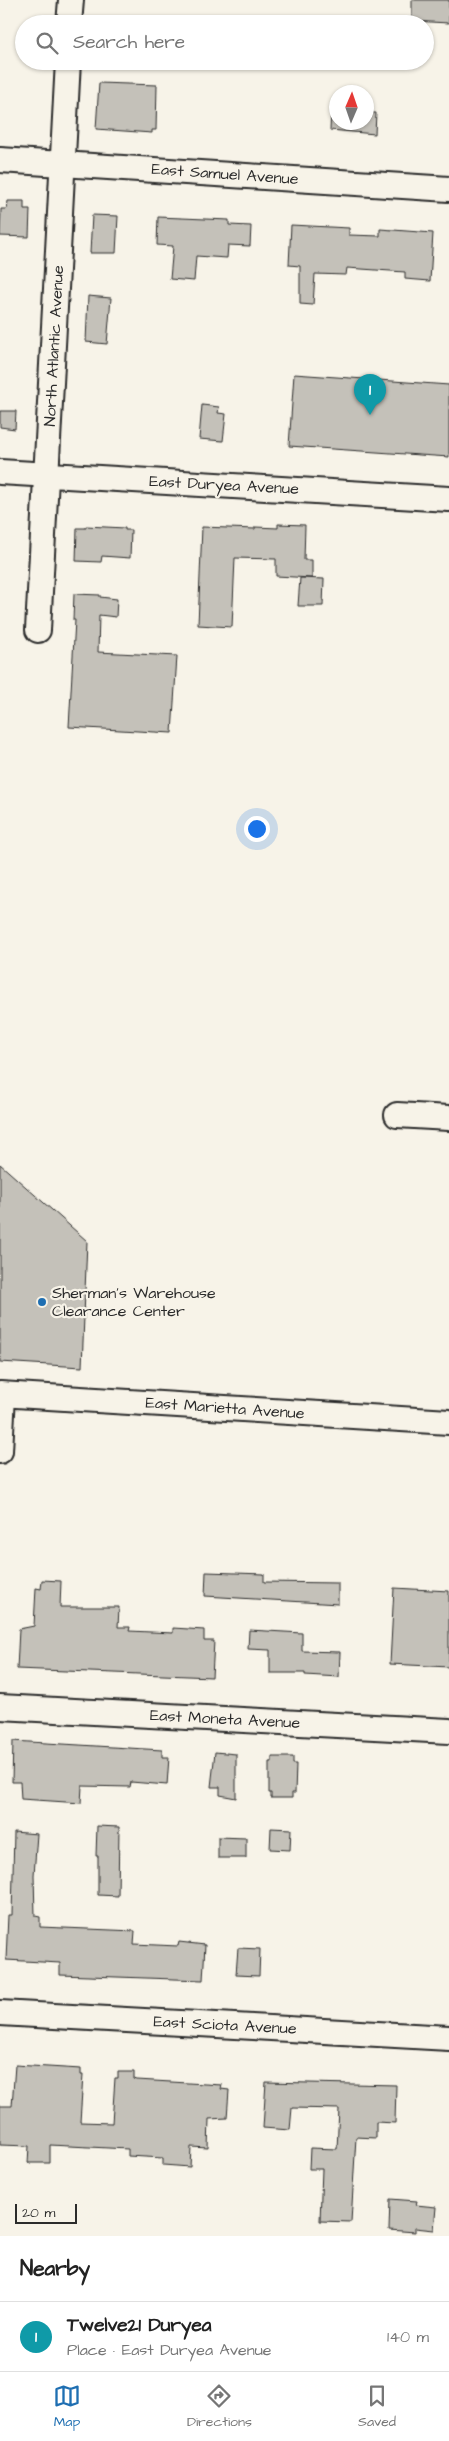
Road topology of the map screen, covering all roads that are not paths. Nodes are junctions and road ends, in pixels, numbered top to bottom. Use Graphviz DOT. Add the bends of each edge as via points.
graph roads {
  1 [pos="70,0"];
  2 [pos="69,15"];
  3 [pos="68,70"];
  4 [pos="0,160"];
  5 [pos="64,164"];
  6 [pos="449,189"];
  7 [pos="0,472"];
  8 [pos="47,475"];
  9 [pos="449,499"];
  10 [pos="38,630"];
  11 [pos="397,1115"];
  12 [pos="449,1118"];
  13 [pos="2,1394"];
  14 [pos="449,1422"];
  15 [pos="0,1451"];
  16 [pos="0,1707"];
  17 [pos="449,1731"];
  18 [pos="0,2013"];
  19 [pos="449,2038"];
  1 -- 2 [label="street"];
  3 -- 5 [label="street, North Atlantic Avenue"];
  4 -- 5 [label="street, East Samuel Avenue"];
  5 -- 6 [label="street, East Samuel Avenue"];
  5 -- 8 [label="street, North Atlantic Avenue"];
  7 -- 8 [label="street, East Duryea Avenue"];
  8 -- 9 [label="street, East Duryea Avenue"];
  8 -- 10 [label="street, North Atlantic Avenue"];
  11 -- 12 [label="street"];
  13 -- 14 [label="street, East Marietta Avenue"];
  13 -- 15 [label="street"];
  16 -- 17 [label="street, East Moneta Avenue"];
  18 -- 19 [label="street, East Sciota Avenue"];
}
